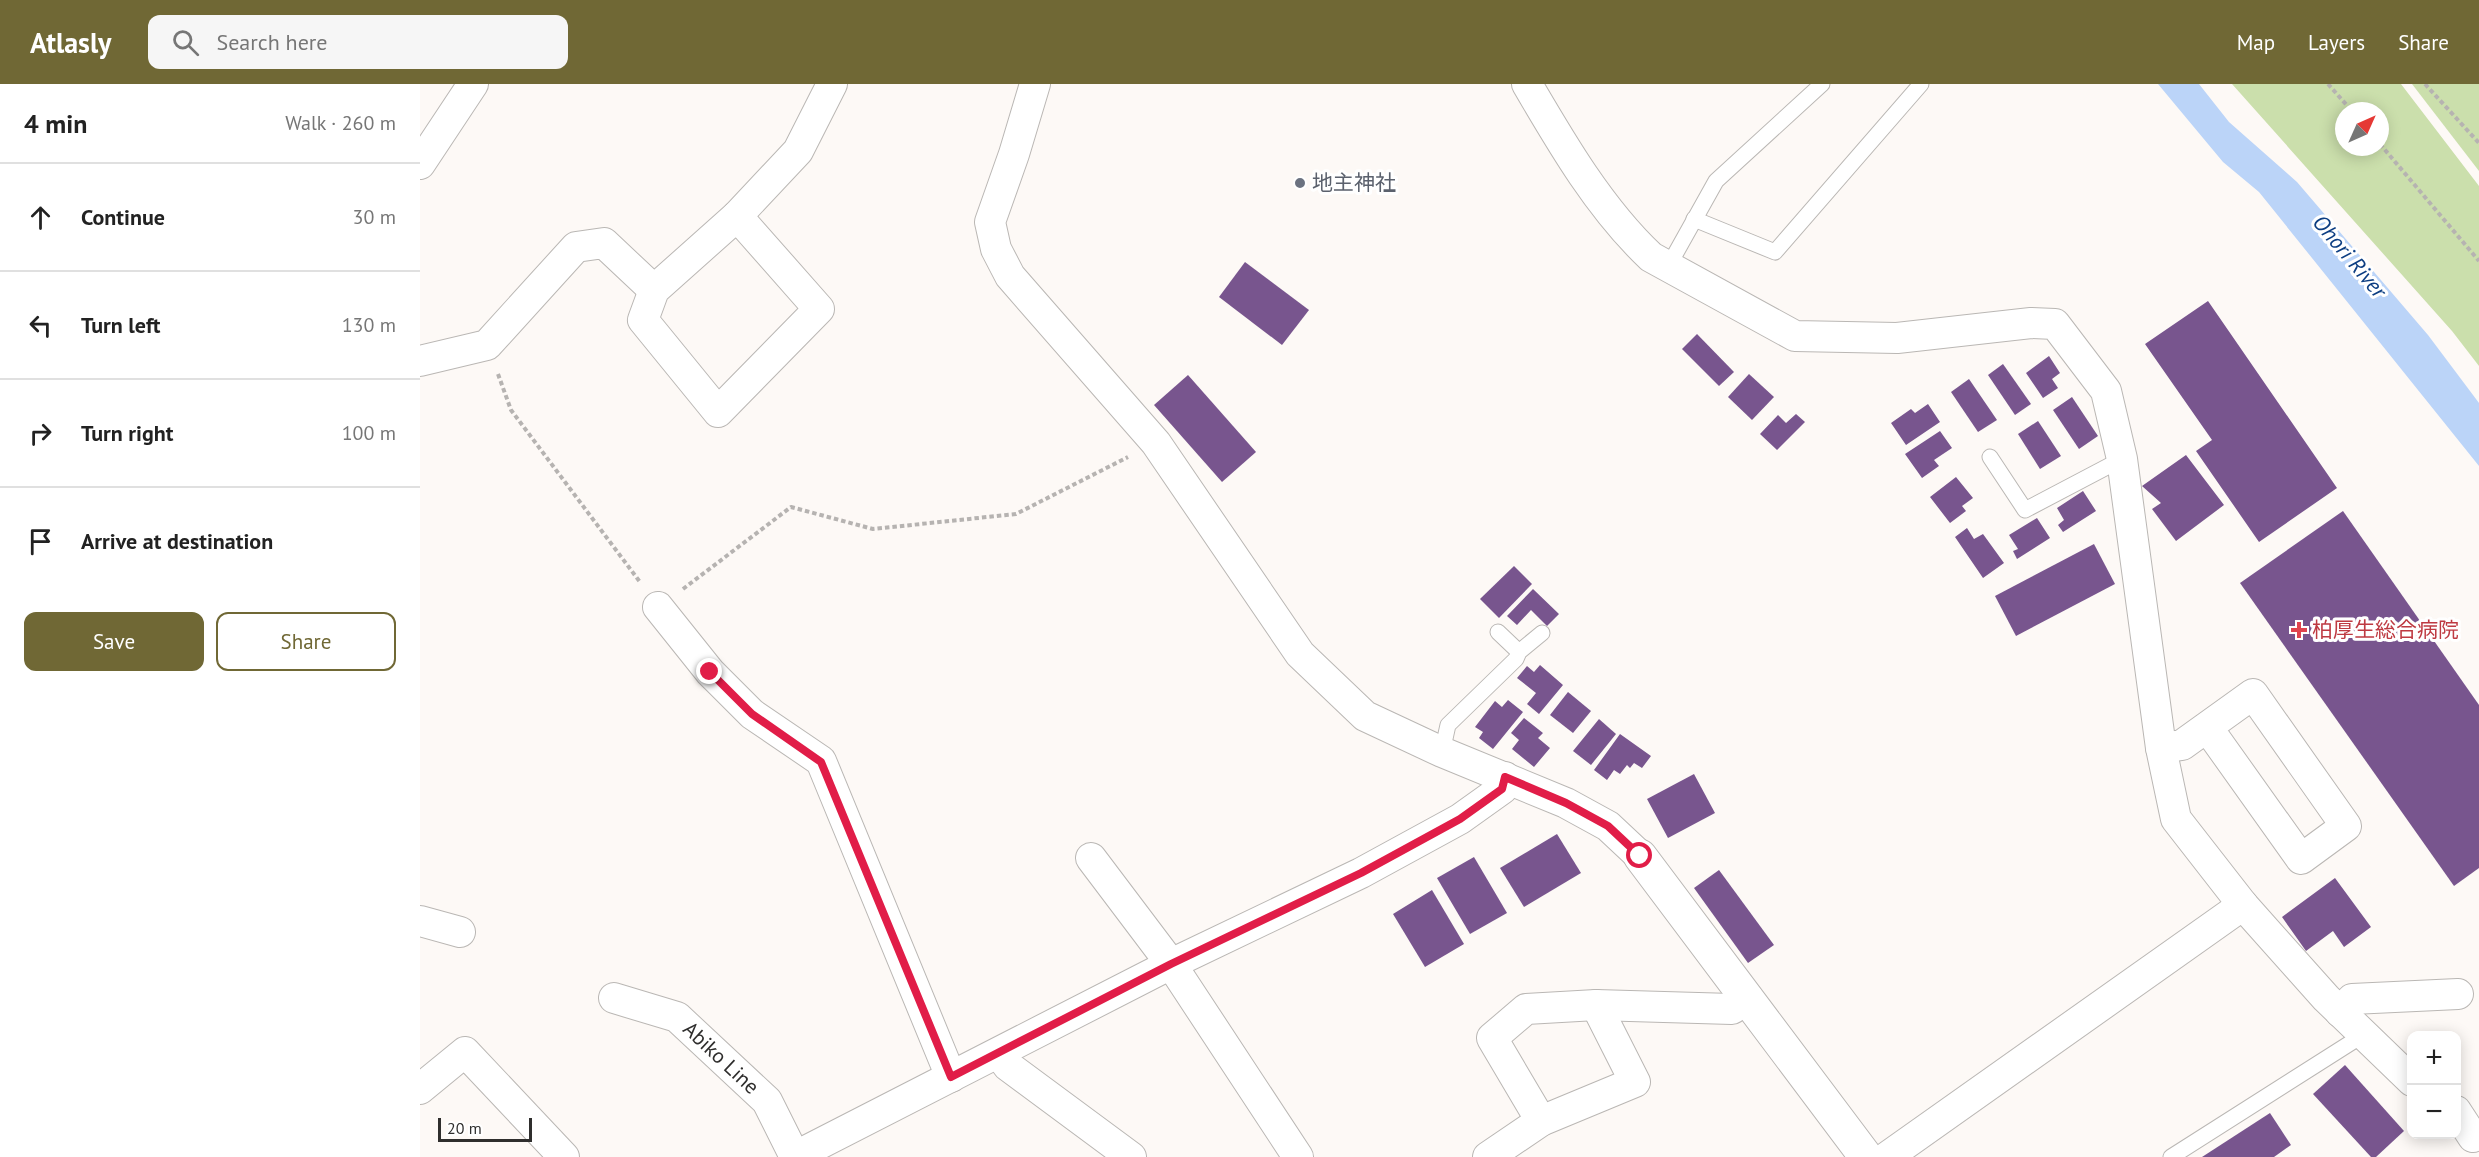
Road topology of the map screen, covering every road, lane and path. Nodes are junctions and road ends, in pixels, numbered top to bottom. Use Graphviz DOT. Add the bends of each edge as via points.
graph roads {
  1 [pos="473,84"];
  2 [pos="832,84"];
  3 [pos="1527,84"];
  4 [pos="1822,84"];
  5 [pos="1921,84"];
  6 [pos="2328,84"];
  7 [pos="2425,84"];
  8 [pos="1029,85"];
  9 [pos="2344,102"];
  10 [pos="2479,143"];
  11 [pos="2389,155"];
  12 [pos="420,164"];
  13 [pos="737,216"];
  14 [pos="1694,219"];
  15 [pos="2479,261"];
  16 [pos="1671,268"];
  17 [pos="654,290"];
  18 [pos="487,345"];
  19 [pos="420,361"];
  20 [pos="1156,443"];
  21 [pos="1990,457"];
  22 [pos="2122,459"];
  23 [pos="658,607"];
  24 [pos="1498,632"];
  25 [pos="1542,633"];
  26 [pos="1519,652"];
  27 [pos="2207,727"];
  28 [pos="2162,748"];
  29 [pos="1442,752"];
  30 [pos="1505,777"];
  31 [pos="1640,856"];
  32 [pos="1091,858"];
  33 [pos="2243,905"];
  34 [pos="420,921"];
  35 [pos="460,932"];
  36 [pos="1171,964"];
  37 [pos="2458,994"];
  38 [pos="614,998"];
  39 [pos="1748,998"];
  40 [pos="1596,1005"];
  41 [pos="2340,1012"];
  42 [pos="2363,1035"];
  43 [pos="999,1054"];
  44 [pos="951,1077"];
  45 [pos="2407,1077"];
  46 [pos="420,1089"];
  47 [pos="2461,1119"];
  48 [pos="1541,1121"];
  49 [pos="2475,1142"];
  50 [pos="564,1157"];
  51 [pos="795,1157"];
  52 [pos="1131,1157"];
  53 [pos="1298,1157"];
  54 [pos="1488,1157"];
  55 [pos="1866,1157"];
  56 [pos="1887,1157"];
  57 [pos="2171,1157"];
  1 -- 12 [label="street"];
  2 -- 13 [label="street" via="798,151"];
  3 -- 16 [label="street" via="1563,146 1632,240"];
  4 -- 14 [label="lane" via="1716,181"];
  5 -- 14 [label="lane" via="1775,252"];
  6 -- 9 [label="path"];
  7 -- 10 [label="path"];
  8 -- 20 [label="street" via="1014,154 990,222 996,249 1010,276"];
  11 -- 15 [label="path"];
  13 -- 17 [label="street"];
  13 -- 17 [label="street" via="819,309 718,412 643,320"];
  14 -- 16 [label="lane"];
  16 -- 22 [label="street" via="1795,336 1897,338 2031,323 2055,324 2106,391"];
  17 -- 18 [label="street" via="604,243 576,247"];
  18 -- 19 [label="street"];
  18 -- 23 [label="path" via="511,410"];
  20 -- 23 [label="path" via="1016,514 873,529 791,507"];
  20 -- 29 [label="street" via="1300,654 1365,716"];
  21 -- 22 [label="lane" via="2025,510"];
  22 -- 28 [label="street"];
  23 -- 44 [label="street" via="710,672 752,714 821,762"];
  24 -- 26 [label="lane"];
  25 -- 26 [label="lane"];
  26 -- 29 [label="lane" via="1516,660 1448,725"];
  27 -- 27 [label="street" via="2253,694 2346,826 2301,859"];
  27 -- 28 [label="street" via="2182,745"];
  28 -- 33 [label="street" via="2176,819"];
  29 -- 30 [label="street"];
  30 -- 31 [label="street" via="1608,826"];
  30 -- 36 [label="street" via="1502,789 1460,819 1361,873"];
  31 -- 39 [label="street"];
  32 -- 36 [label="street"];
  33 -- 41 [label="street"];
  33 -- 56 [label="street"];
  34 -- 35 [label="street"];
  36 -- 43 [label="street"];
  36 -- 53 [label="street"];
  37 -- 41 [label="street" via="2352,999"];
  38 -- 51 [label="street, Abiko Line" via="677,1017 767,1101"];
  39 -- 40 [label="street" via="1732,1009"];
  39 -- 55 [label="street"];
  40 -- 48 [label="street" via="1635,1082"];
  40 -- 48 [label="street" via="1526,1010 1492,1038"];
  41 -- 42 [label="street"];
  42 -- 45 [label="street"];
  42 -- 57 [label="lane"];
  43 -- 44 [label="street"];
  43 -- 52 [label="street" via="1008,1066"];
  44 -- 51 [label="street"];
  46 -- 50 [label="street" via="465,1052"];
  47 -- 49 [label="street"];
  48 -- 54 [label="street"];
}
